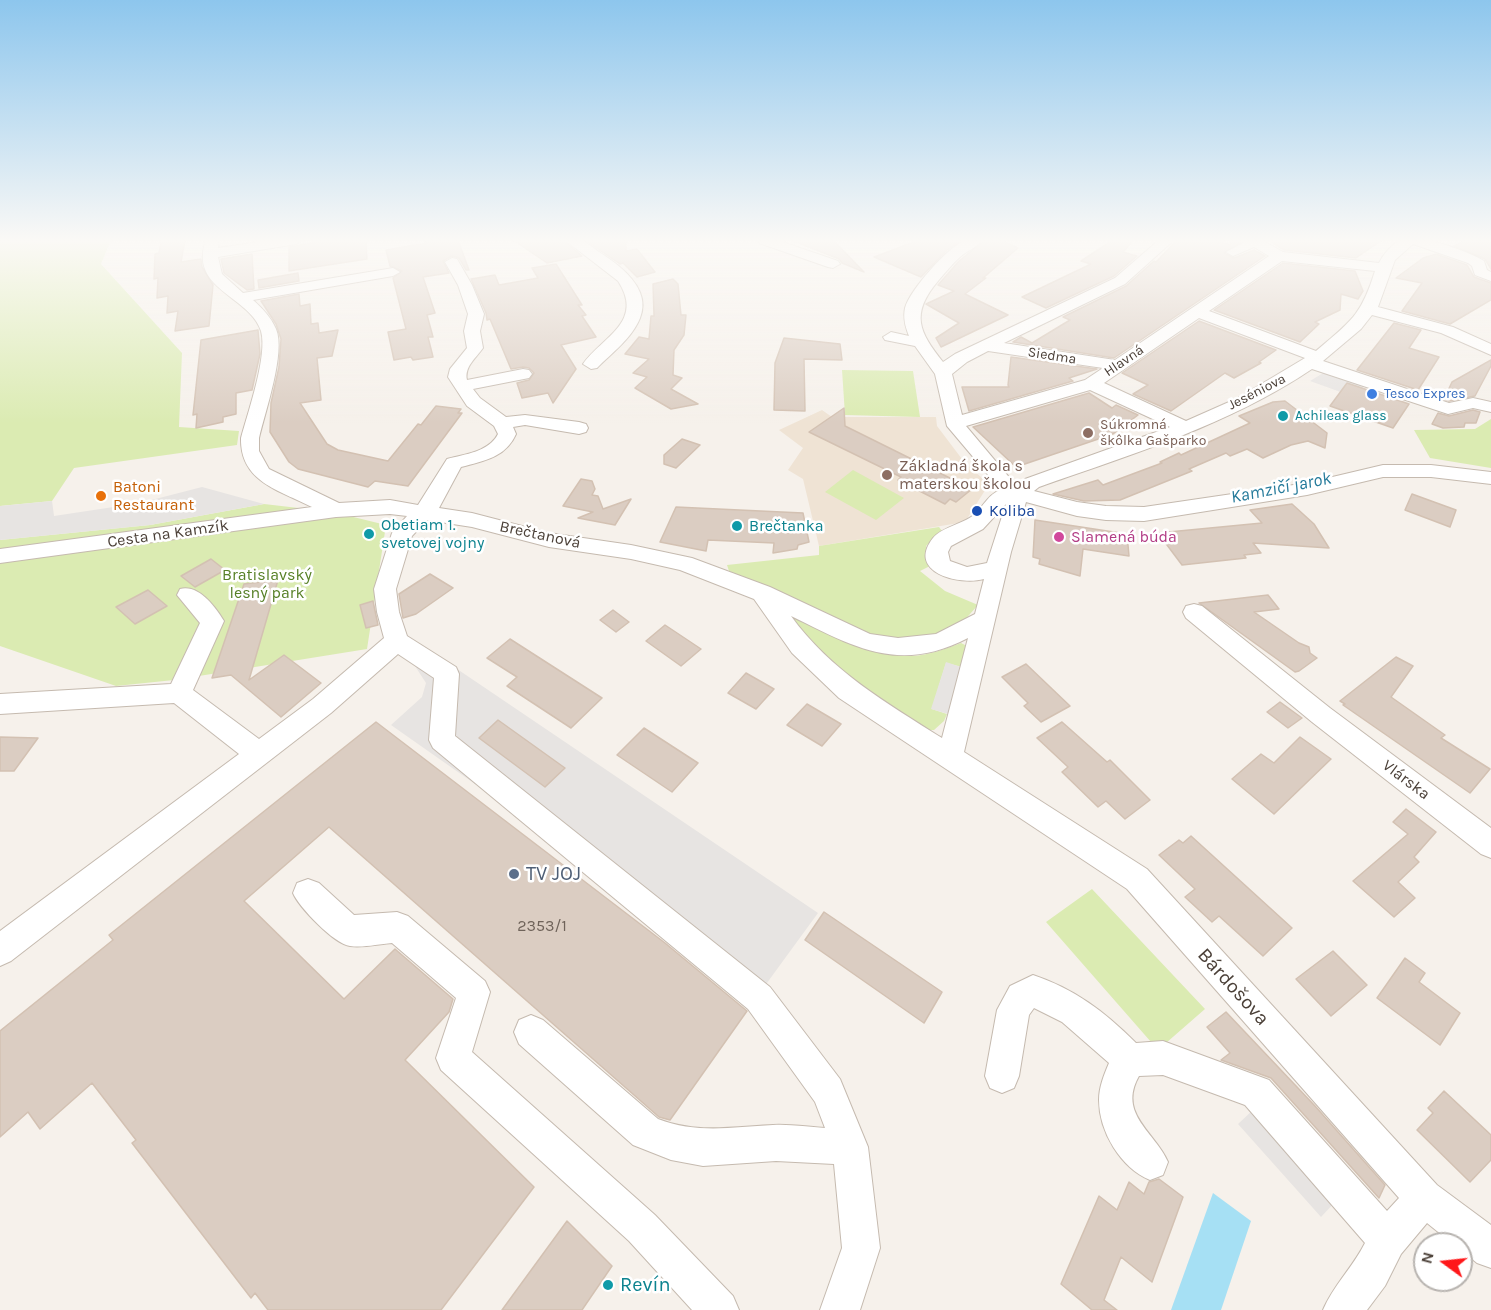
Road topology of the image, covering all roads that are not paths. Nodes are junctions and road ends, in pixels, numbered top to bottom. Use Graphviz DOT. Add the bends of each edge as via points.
graph roads {
  1 [pos="244,301"];
  2 [pos="471,301"];
  3 [pos="634,301"];
  4 [pos="915,301"];
  5 [pos="1079,301"];
  6 [pos="1214,301"];
  7 [pos="1373,301"];
  8 [pos="1368,309"];
  9 [pos="1198,312"];
  10 [pos="891,337"];
  11 [pos="920,340"];
  12 [pos="988,346"];
  13 [pos="1491,350"];
  14 [pos="1313,359"];
  15 [pos="591,364"];
  16 [pos="1117,365"];
  17 [pos="523,374"];
  18 [pos="943,374"];
  19 [pos="1091,384"];
  20 [pos="461,386"];
  21 [pos="1491,408"];
  22 [pos="502,423"];
  23 [pos="956,426"];
  24 [pos="1185,427"];
  25 [pos="579,428"];
  26 [pos="1491,478"];
  27 [pos="1018,494"];
  28 [pos="336,510"];
  29 [pos="422,512"];
  30 [pos="972,528"];
  31 [pos="1003,542"];
  32 [pos="0,556"];
  33 [pos="995,568"];
  34 [pos="762,593"];
  35 [pos="188,595"];
  36 [pos="1194,612"];
  37 [pos="985,619"];
  38 [pos="397,641"];
  39 [pos="179,693"];
  40 [pos="0,704"];
  41 [pos="259,754"];
  42 [pos="950,756"];
  43 [pos="1491,845"];
  44 [pos="308,893"];
  45 [pos="0,950"];
  46 [pos="531,1032"];
  47 [pos="1130,1060"];
  48 [pos="1002,1076"];
  49 [pos="850,1147"];
  50 [pos="1150,1162"];
  51 [pos="1424,1198"];
  52 [pos="1387,1240"];
  53 [pos="1491,1249"];
  54 [pos="719,1310"];
  55 [pos="840,1310"];
  56 [pos="1343,1310"];
  1 -- 28 [label="street, Brečtanová" via="265,320 272,338 250,451 261,473"];
  2 -- 20 [label="street" via="476,314 472,331 475,348 458,369"];
  3 -- 15 [label="street" via="630,322 622,334"];
  4 -- 11 [label="street" via="912,314"];
  5 -- 12 [label="street"];
  6 -- 9 [label="street, Hlavná"];
  7 -- 8 [label="street, Jeséniova"];
  8 -- 13 [label="street" via="1447,330"];
  8 -- 14 [label="street, Jeséniova" via="1357,324"];
  9 -- 14 [label="street"];
  9 -- 16 [label="street, Hlavná"];
  10 -- 11 [label="street"];
  11 -- 18 [label="street"];
  12 -- 16 [label="street, Siedma"];
  12 -- 18 [label="street" via="954,362"];
  14 -- 21 [label="street" via="1448,409 1473,403"];
  14 -- 24 [label="street, Jeséniova" via="1260,393"];
  16 -- 19 [label="street, Hlavná"];
  17 -- 20 [label="street"];
  18 -- 23 [label="street"];
  19 -- 23 [label="street, Hlavná"];
  19 -- 24 [label="street"];
  20 -- 22 [label="street" via="473,402"];
  22 -- 25 [label="street" via="525,420"];
  22 -- 29 [label="street" via="507,434 501,445 454,462 434,499"];
  23 -- 27 [label="street" via="1000,480"];
  24 -- 27 [label="street, Jeséniova" via="1032,483"];
  26 -- 27 [label="street" via="1431,471 1383,471 1307,489 1144,514 1092,511"];
  27 -- 30 [label="street, Jeséniova" via="1001,496 987,516"];
  27 -- 31 [label="street"];
  28 -- 29 [label="street, Brečtanová" via="390,507"];
  28 -- 32 [label="street, Cesta na Kamzík"];
  29 -- 34 [label="street, Brečtanová" via="549,540 671,560"];
  29 -- 38 [label="street" via="402,533 385,589"];
  30 -- 31 [label="street"];
  30 -- 33 [label="street" via="942,542 937,552 940,565 955,575 973,575"];
  31 -- 33 [label="street"];
  33 -- 37 [label="street"];
  34 -- 37 [label="street, Brečtanová" via="866,642 898,647 940,642"];
  34 -- 42 [label="street" via="800,646 848,691"];
  35 -- 39 [label="street" via="212,621"];
  36 -- 43 [label="street, Vlárska"];
  37 -- 42 [label="street"];
  38 -- 41 [label="street"];
  38 -- 49 [label="street" via="447,674 442,740 759,998 828,1091"];
  39 -- 40 [label="street"];
  39 -- 41 [label="street"];
  41 -- 45 [label="street"];
  42 -- 51 [label="street, Bárdošova" via="1137,879"];
  44 -- 54 [label="street" via="349,931 398,927 474,992 453,1058 642,1228"];
  46 -- 49 [label="street" via="645,1132 671,1142 704,1148 776,1143"];
  47 -- 48 [label="street" via="1084,1016 1054,997 1033,991 1021,997 1013,1010"];
  47 -- 50 [label="street" via="1121,1071 1115,1095 1129,1140"];
  47 -- 52 [label="street" via="1163,1058 1257,1092"];
  49 -- 55 [label="street" via="861,1248"];
  51 -- 52 [label="street"];
  51 -- 53 [label="street, Bárdošova"];
  52 -- 56 [label="street" via="1371,1272"];
}
